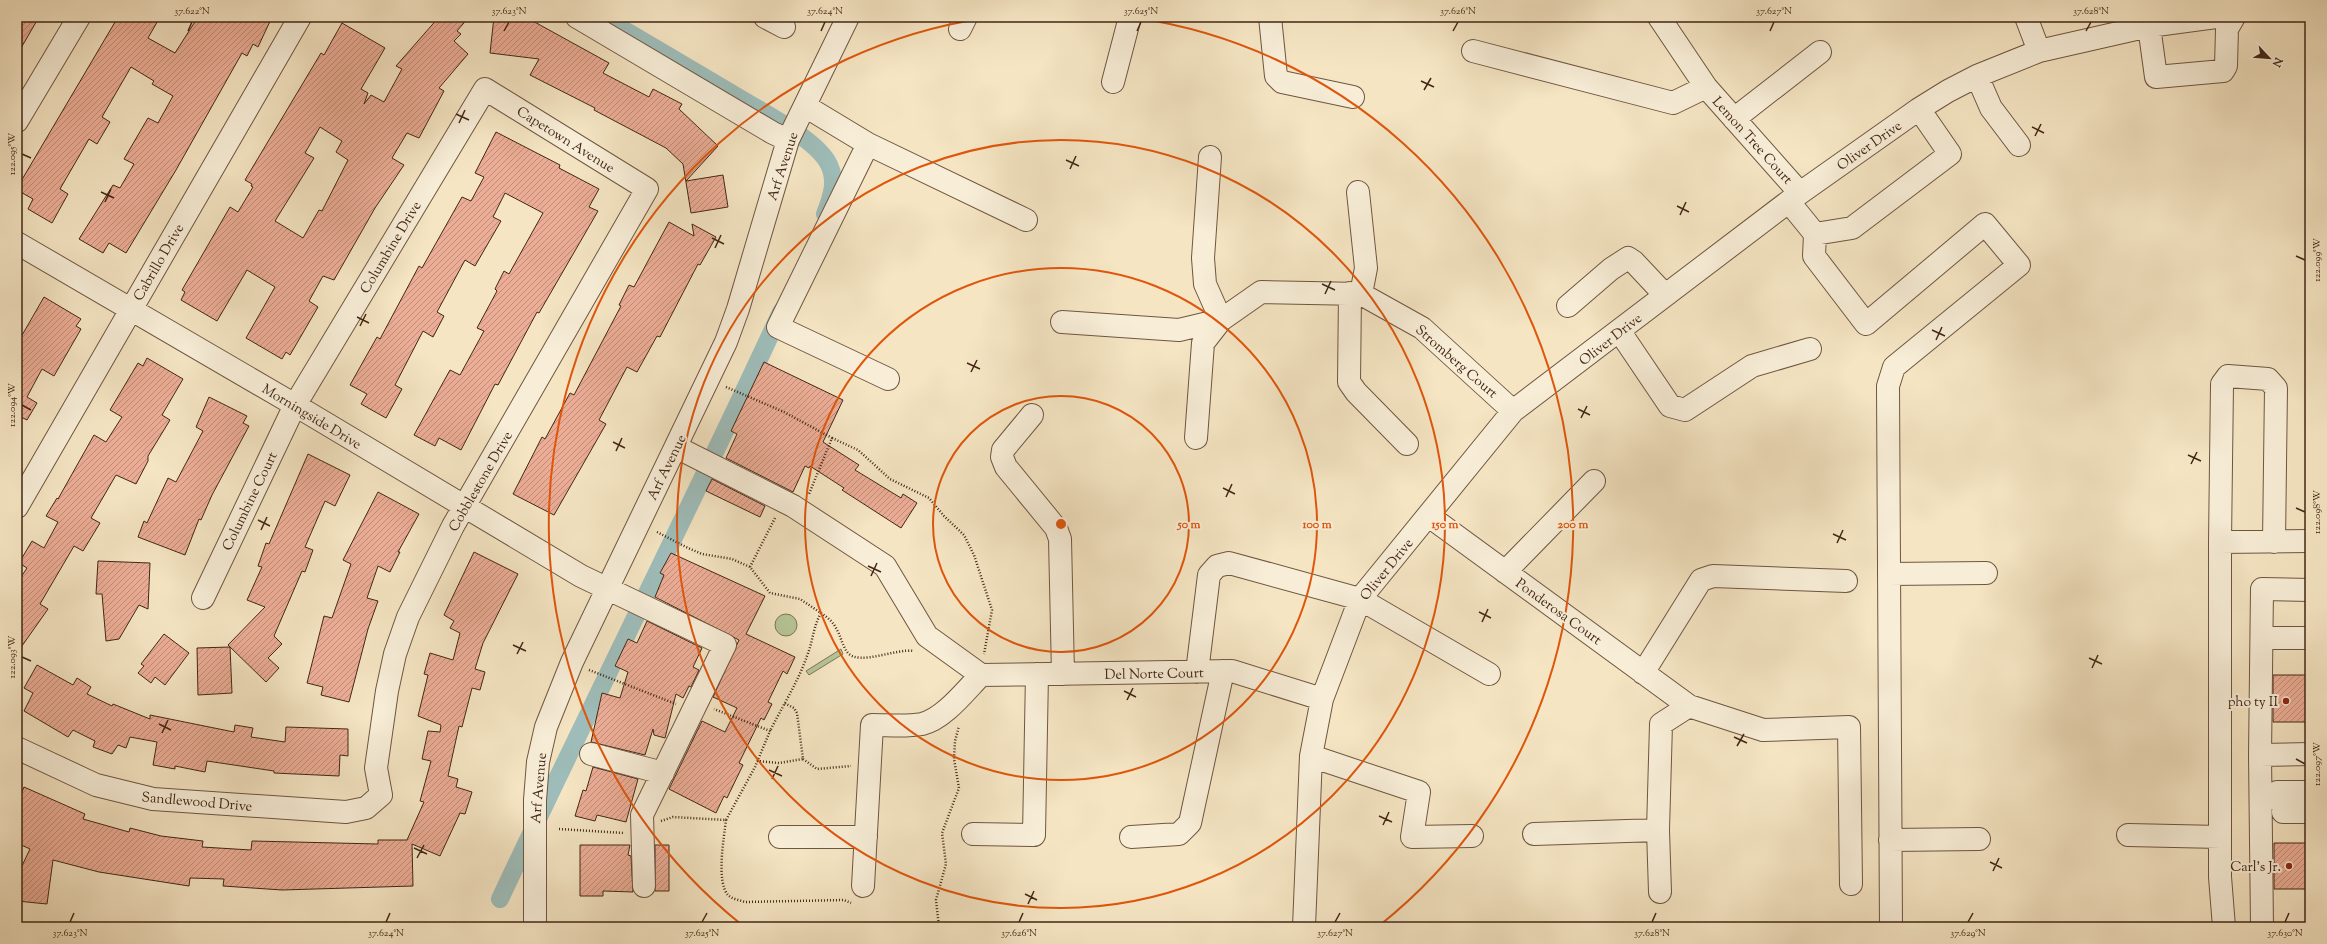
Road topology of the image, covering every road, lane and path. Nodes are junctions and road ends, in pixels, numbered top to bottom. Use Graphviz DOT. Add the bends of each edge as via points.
graph roads {
  1 [pos="79,17"];
  2 [pos="300,17"];
  3 [pos="577,17"];
  4 [pos="848,17"];
  5 [pos="1130,17"];
  6 [pos="1270,17"];
  7 [pos="1659,17"];
  8 [pos="2026,17"];
  9 [pos="2216,17"];
  10 [pos="2234,17"];
  11 [pos="2149,26"];
  12 [pos="1473,51"];
  13 [pos="2039,51"];
  14 [pos="1820,52"];
  15 [pos="1977,76"];
  16 [pos="1114,82"];
  17 [pos="1706,87"];
  18 [pos="485,89"];
  19 [pos="1354,97"];
  20 [pos="805,106"];
  21 [pos="1919,109"];
  22 [pos="1734,119"];
  23 [pos="17,121"];
  24 [pos="788,140"];
  25 [pos="868,144"];
  26 [pos="2018,145"];
  27 [pos="1210,157"];
  28 [pos="648,189"];
  29 [pos="1358,192"];
  30 [pos="1795,197"];
  31 [pos="1026,220"];
  32 [pos="1815,234"];
  33 [pos="17,243"];
  34 [pos="1356,293"];
  35 [pos="1665,295"];
  36 [pos="1568,306"];
  37 [pos="130,310"];
  38 [pos="1221,320"];
  39 [pos="1062,322"];
  40 [pos="1620,332"];
  41 [pos="1810,349"];
  42 [pos="709,378"];
  43 [pos="888,380"];
  44 [pos="295,405"];
  45 [pos="1513,411"];
  46 [pos="1032,415"];
  47 [pos="832,438"];
  48 [pos="1196,438"];
  49 [pos="1407,444"];
  50 [pos="676,447"];
  51 [pos="1594,481"];
  52 [pos="790,505"];
  53 [pos="17,507"];
  54 [pos="465,508"];
  55 [pos="1429,516"];
  56 [pos="639,522"];
  57 [pos="2310,541"];
  58 [pos="2220,542"];
  59 [pos="2274,542"];
  60 [pos="750,567"];
  61 [pos="1505,572"];
  62 [pos="1986,573"];
  63 [pos="1889,574"];
  64 [pos="1846,581"];
  65 [pos="608,590"];
  66 [pos="2310,590"];
  67 [pos="203,598"];
  68 [pos="1360,599"];
  69 [pos="821,613"];
  70 [pos="2262,638"];
  71 [pos="2310,638"];
  72 [pos="920,654"];
  73 [pos="572,662"];
  74 [pos="1223,671"];
  75 [pos="1197,672"];
  76 [pos="1643,672"];
  77 [pos="1037,674"];
  78 [pos="1064,674"];
  79 [pos="1489,674"];
  80 [pos="982,675"];
  81 [pos="1322,700"];
  82 [pos="784,703"];
  83 [pos="1689,706"];
  84 [pos="695,707"];
  85 [pos="961,722"];
  86 [pos="770,731"];
  87 [pos="17,748"];
  88 [pos="591,754"];
  89 [pos="2310,754"];
  90 [pos="2260,755"];
  91 [pos="1311,756"];
  92 [pos="803,759"];
  93 [pos="757,761"];
  94 [pos="870,767"];
  95 [pos="663,773"];
  96 [pos="2310,792"];
  97 [pos="382,795"];
  98 [pos="2261,803"];
  99 [pos="2283,812"];
  100 [pos="2310,812"];
  101 [pos="726,820"];
  102 [pos="643,827"];
  103 [pos="559,829"];
  104 [pos="1658,830"];
  105 [pos="973,834"];
  106 [pos="1534,834"];
  107 [pos="2128,835"];
  108 [pos="1472,836"];
  109 [pos="780,837"];
  110 [pos="866,837"];
  111 [pos="1131,837"];
  112 [pos="2220,837"];
  113 [pos="1979,839"];
  114 [pos="1890,840"];
  115 [pos="1851,884"];
  116 [pos="644,886"];
  117 [pos="863,886"];
  118 [pos="1660,892"];
  119 [pos="535,927"];
  120 [pos="939,927"];
  121 [pos="1304,927"];
  122 [pos="1891,927"];
  123 [pos="2224,927"];
  124 [pos="2262,927"];
  1 -- 23 [label="street"];
  2 -- 37 [label="street, Cabrillo Drive"];
  3 -- 24 [label="street"];
  4 -- 20 [label="street, Arf Avenue"];
  5 -- 16 [label="street"];
  6 -- 19 [label="street" via="1276,76 1282,82"];
  7 -- 17 [label="street, Lemon Tree Court"];
  8 -- 13 [label="street"];
  9 -- 11 [label="street, Oliver Drive"];
  10 -- 11 [label="street" via="2227,29 2226,66 2223,71 2156,77"];
  11 -- 13 [label="street, Oliver Drive"];
  12 -- 17 [label="street" via="1673,103"];
  13 -- 15 [label="street, Oliver Drive"];
  14 -- 22 [label="street"];
  15 -- 21 [label="street, Oliver Drive"];
  15 -- 26 [label="street" via="1992,108"];
  17 -- 22 [label="street, Lemon Tree Court"];
  18 -- 28 [label="street, Capetown Avenue"];
  18 -- 44 [label="street, Columbine Drive"];
  20 -- 24 [label="street, Arf Avenue"];
  20 -- 25 [label="street"];
  21 -- 30 [label="street, Oliver Drive"];
  21 -- 32 [label="street" via="1950,154 1852,228"];
  22 -- 30 [label="street, Lemon Tree Court"];
  24 -- 42 [label="street, Arf Avenue" via="738,309"];
  25 -- 31 [label="street"];
  25 -- 43 [label="street" via="778,327"];
  27 -- 38 [label="street" via="1203,258 1205,284"];
  28 -- 54 [label="street, Cobblestone Drive"];
  29 -- 34 [label="street" via="1366,268"];
  30 -- 32 [label="street, Lemon Tree Court"];
  30 -- 35 [label="street, Oliver Drive"];
  32 -- 63 [label="street" via="1814,256 1866,324 1985,224 2019,265 1894,367 1888,386"];
  33 -- 37 [label="street, Morningside Drive"];
  34 -- 38 [label="street, Stromberg Court" via="1261,292"];
  34 -- 45 [label="street, Stromberg Court" via="1422,328"];
  34 -- 49 [label="street" via="1349,382"];
  35 -- 36 [label="street" via="1628,258 1611,269"];
  35 -- 40 [label="street, Oliver Drive"];
  37 -- 44 [label="street, Morningside Drive"];
  37 -- 53 [label="street, Cabrillo Drive"];
  38 -- 39 [label="street" via="1179,330"];
  38 -- 48 [label="street" via="1203,342"];
  40 -- 41 [label="street" via="1670,406 1685,410 1752,366"];
  40 -- 45 [label="street, Oliver Drive"];
  42 -- 47 [label="path" via="784,412"];
  42 -- 50 [label="street, Arf Avenue"];
  44 -- 54 [label="street, Morningside Drive"];
  44 -- 67 [label="street, Columbine Court"];
  45 -- 55 [label="street, Oliver Drive"];
  46 -- 78 [label="street" via="1003,450 1002,457 1006,467 1056,528 1060,539"];
  47 -- 52 [label="path" via="813,486"];
  47 -- 80 [label="path" via="858,450 890,479 930,498 970,543 992,610"];
  50 -- 52 [label="street"];
  50 -- 56 [label="street, Arf Avenue"];
  51 -- 61 [label="street"];
  52 -- 60 [label="path"];
  52 -- 80 [label="street" via="885,566 927,636"];
  54 -- 65 [label="street, Morningside Drive"];
  54 -- 97 [label="street, Cobblestone Drive" via="423,584 408,616 395,654 376,768"];
  55 -- 61 [label="street, Ponderosa Court"];
  55 -- 68 [label="street, Oliver Drive"];
  56 -- 60 [label="path" via="702,554 732,559"];
  56 -- 65 [label="street, Arf Avenue"];
  57 -- 59 [label="street"];
  58 -- 59 [label="street"];
  58 -- 59 [label="street" via="2222,384 2228,376 2268,379 2276,388"];
  58 -- 112 [label="street"];
  60 -- 69 [label="path" via="770,593 800,599"];
  61 -- 76 [label="street, Ponderosa Court"];
  62 -- 63 [label="street"];
  63 -- 114 [label="street"];
  64 -- 76 [label="street" via="1713,576 1701,580"];
  65 -- 73 [label="street, Arf Avenue"];
  65 -- 84 [label="street, Morningside Drive" via="725,645"];
  66 -- 70 [label="street" via="2262,589"];
  68 -- 75 [label="street" via="1229,564 1217,566 1209,574"];
  68 -- 79 [label="street"];
  68 -- 81 [label="street, Oliver Drive"];
  69 -- 72 [label="path" via="836,628 847,652 855,657 872,657 901,650"];
  69 -- 82 [label="path" via="812,632 808,655"];
  70 -- 71 [label="street"];
  70 -- 90 [label="street"];
  73 -- 84 [label="path"];
  73 -- 119 [label="street, Arf Avenue" via="546,727 538,762 535,800"];
  74 -- 75 [label="street, Del Norte Court"];
  74 -- 81 [label="street, Del Norte Court" via="1232,671"];
  74 -- 111 [label="street" via="1190,824 1179,834"];
  75 -- 78 [label="street, Del Norte Court"];
  76 -- 83 [label="street, Ponderosa Court"];
  77 -- 78 [label="street, Del Norte Court"];
  77 -- 80 [label="street, Del Norte Court"];
  77 -- 105 [label="street" via="1034,835"];
  80 -- 94 [label="street" via="935,719 923,724 872,725"];
  81 -- 91 [label="street, Oliver Drive"];
  82 -- 86 [label="path"];
  82 -- 92 [label="path" via="794,708 797,713"];
  83 -- 104 [label="street" via="1661,724"];
  83 -- 115 [label="street, Ponderosa Court" via="1763,730 1849,727"];
  84 -- 86 [label="path"];
  84 -- 95 [label="street"];
  85 -- 120 [label="path" via="955,741 954,759 959,788 942,833 946,864 936,900"];
  86 -- 93 [label="path"];
  87 -- 97 [label="street, Sandlewood Drive" via="96,785 153,799 346,812 366,808"];
  88 -- 95 [label="street"];
  89 -- 90 [label="street"];
  90 -- 98 [label="street"];
  91 -- 108 [label="street" via="1419,792 1412,837"];
  91 -- 121 [label="street, Oliver Drive"];
  92 -- 93 [label="path" via="778,763"];
  92 -- 94 [label="path" via="817,768"];
  93 -- 101 [label="path"];
  94 -- 110 [label="street"];
  95 -- 102 [label="street" via="642,815"];
  96 -- 98 [label="street" via="2277,792"];
  98 -- 124 [label="street"];
  99 -- 100 [label="street"];
  101 -- 102 [label="path" via="673,817"];
  101 -- 117 [label="path" via="723,886 732,898 745,902 864,902"];
  102 -- 103 [label="path"];
  102 -- 116 [label="street"];
  104 -- 106 [label="street"];
  104 -- 118 [label="street"];
  107 -- 112 [label="street"];
  109 -- 110 [label="street"];
  110 -- 117 [label="street"];
  112 -- 123 [label="street"];
  113 -- 114 [label="street"];
  114 -- 122 [label="street"];
}
